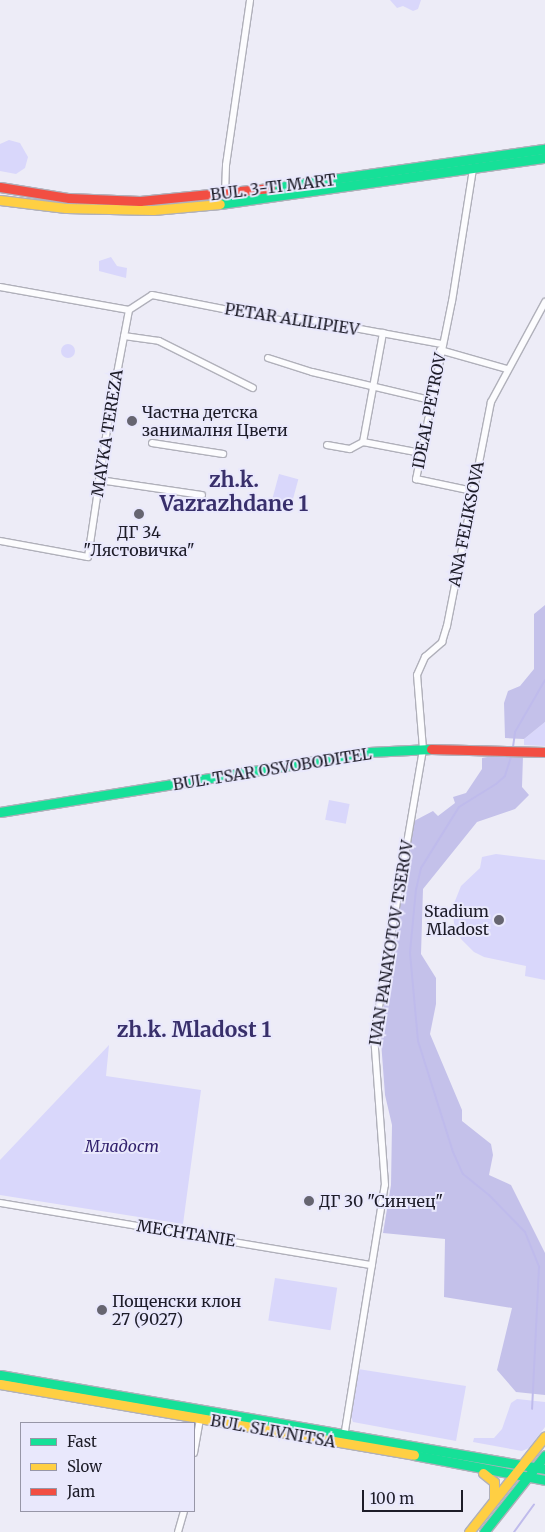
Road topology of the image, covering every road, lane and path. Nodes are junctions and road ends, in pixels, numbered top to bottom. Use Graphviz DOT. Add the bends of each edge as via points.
graph roads {
  1 [pos="250,0"];
  2 [pos="545,149"];
  3 [pos="545,158"];
  4 [pos="472,169"];
  5 [pos="0,186"];
  6 [pos="224,194"];
  7 [pos="0,200"];
  8 [pos="0,287"];
  9 [pos="545,302"];
  10 [pos="129,310"];
  11 [pos="382,333"];
  12 [pos="124,336"];
  13 [pos="441,347"];
  14 [pos="268,358"];
  15 [pos="507,369"];
  16 [pos="372,386"];
  17 [pos="253,388"];
  18 [pos="430,400"];
  19 [pos="152,442"];
  20 [pos="363,442"];
  21 [pos="327,445"];
  22 [pos="421,453"];
  23 [pos="222,454"];
  24 [pos="99,480"];
  25 [pos="473,491"];
  26 [pos="202,495"];
  27 [pos="0,541"];
  28 [pos="424,750"];
  29 [pos="545,752"];
  30 [pos="0,812"];
  31 [pos="0,1204"];
  32 [pos="372,1265"];
  33 [pos="0,1374"];
  34 [pos="0,1384"];
  35 [pos="200,1418"];
  36 [pos="545,1436"];
  37 [pos="344,1439"];
  38 [pos="195,1447"];
  39 [pos="545,1455"];
  40 [pos="522,1465"];
  41 [pos="471,1467"];
  42 [pos="535,1467"];
  43 [pos="545,1469"];
  44 [pos="513,1476"];
  45 [pos="527,1478"];
  46 [pos="545,1480"];
  47 [pos="494,1500"];
  48 [pos="184,1512"];
  49 [pos="178,1532"];
  50 [pos="469,1532"];
  51 [pos="484,1532"];
  1 -- 6 [label="street"];
  2 -- 6 [label="main road, BUL. 3-TI MART"];
  3 -- 4 [label="main road, BUL. 3-TI MART"];
  4 -- 7 [label="main road, BUL. 3-TI MART" via="221,204 152,210 66,208"];
  4 -- 13 [label="street, IDEAL PETROV" via="452,301"];
  5 -- 6 [label="main road, BUL. 3-TI MART" via="69,198 120,201"];
  8 -- 10 [label="street"];
  9 -- 15 [label="street, ANA FELIKSOVA"];
  10 -- 11 [label="street, PETAR ALILIPIEV" via="152,295 284,321 300,318"];
  10 -- 12 [label="street, MAYKA TEREZA"];
  11 -- 13 [label="street, PETAR ALILIPIEV"];
  11 -- 16 [label="street"];
  12 -- 17 [label="street" via="159,342"];
  12 -- 24 [label="street, MAYKA TEREZA"];
  13 -- 15 [label="street, PETAR ALILIPIEV"];
  13 -- 18 [label="street, IDEAL PETROV"];
  14 -- 16 [label="street"];
  15 -- 25 [label="street, ANA FELIKSOVA" via="491,402"];
  16 -- 18 [label="street"];
  16 -- 20 [label="street"];
  18 -- 22 [label="street, IDEAL PETROV"];
  19 -- 23 [label="street"];
  20 -- 21 [label="street" via="350,449"];
  20 -- 22 [label="street"];
  22 -- 25 [label="street, IDEAL PETROV" via="416,479"];
  24 -- 26 [label="street"];
  24 -- 27 [label="street, MAYKA TEREZA" via="88,557"];
  25 -- 28 [label="street, ANA FELIKSOVA" via="442,642 425,657 417,675"];
  28 -- 29 [label="main road, BUL. TSAR OSVOBODITEL"];
  28 -- 30 [label="main road, BUL. TSAR OSVOBODITEL" via="336,756"];
  28 -- 32 [label="street, IVAN PANAYOTOV TSEROV" via="374,1036 385,1184"];
  31 -- 32 [label="street, MECHTANIE"];
  32 -- 37 [label="street, IVAN PANAYOTOV TSEROV"];
  33 -- 37 [label="main road, BUL. SLIVNITSA"];
  34 -- 35 [label="main road, BUL. SLIVNITSA"];
  35 -- 37 [label="main road, BUL. SLIVNITSA"];
  35 -- 38 [label="street"];
  36 -- 40 [label="main road"];
  37 -- 40 [label="main road, BUL. SLIVNITSA"];
  37 -- 41 [label="main road, BUL. SLIVNITSA"];
  39 -- 42 [label="main road"];
  40 -- 42 [label="main road, BUL. SLIVNITSA"];
  40 -- 44 [label="main road"];
  41 -- 44 [label="main road, BUL. SLIVNITSA"];
  41 -- 47 [label="main road" via="492,1478"];
  42 -- 43 [label="main road, BUL. SLIVNITSA"];
  42 -- 45 [label="main road"];
  44 -- 45 [label="main road, BUL. SLIVNITSA"];
  44 -- 47 [label="main road"];
  45 -- 46 [label="main road, BUL. SLIVNITSA"];
  45 -- 51 [label="main road"];
  47 -- 50 [label="main road"];
  48 -- 49 [label="street"];
}
